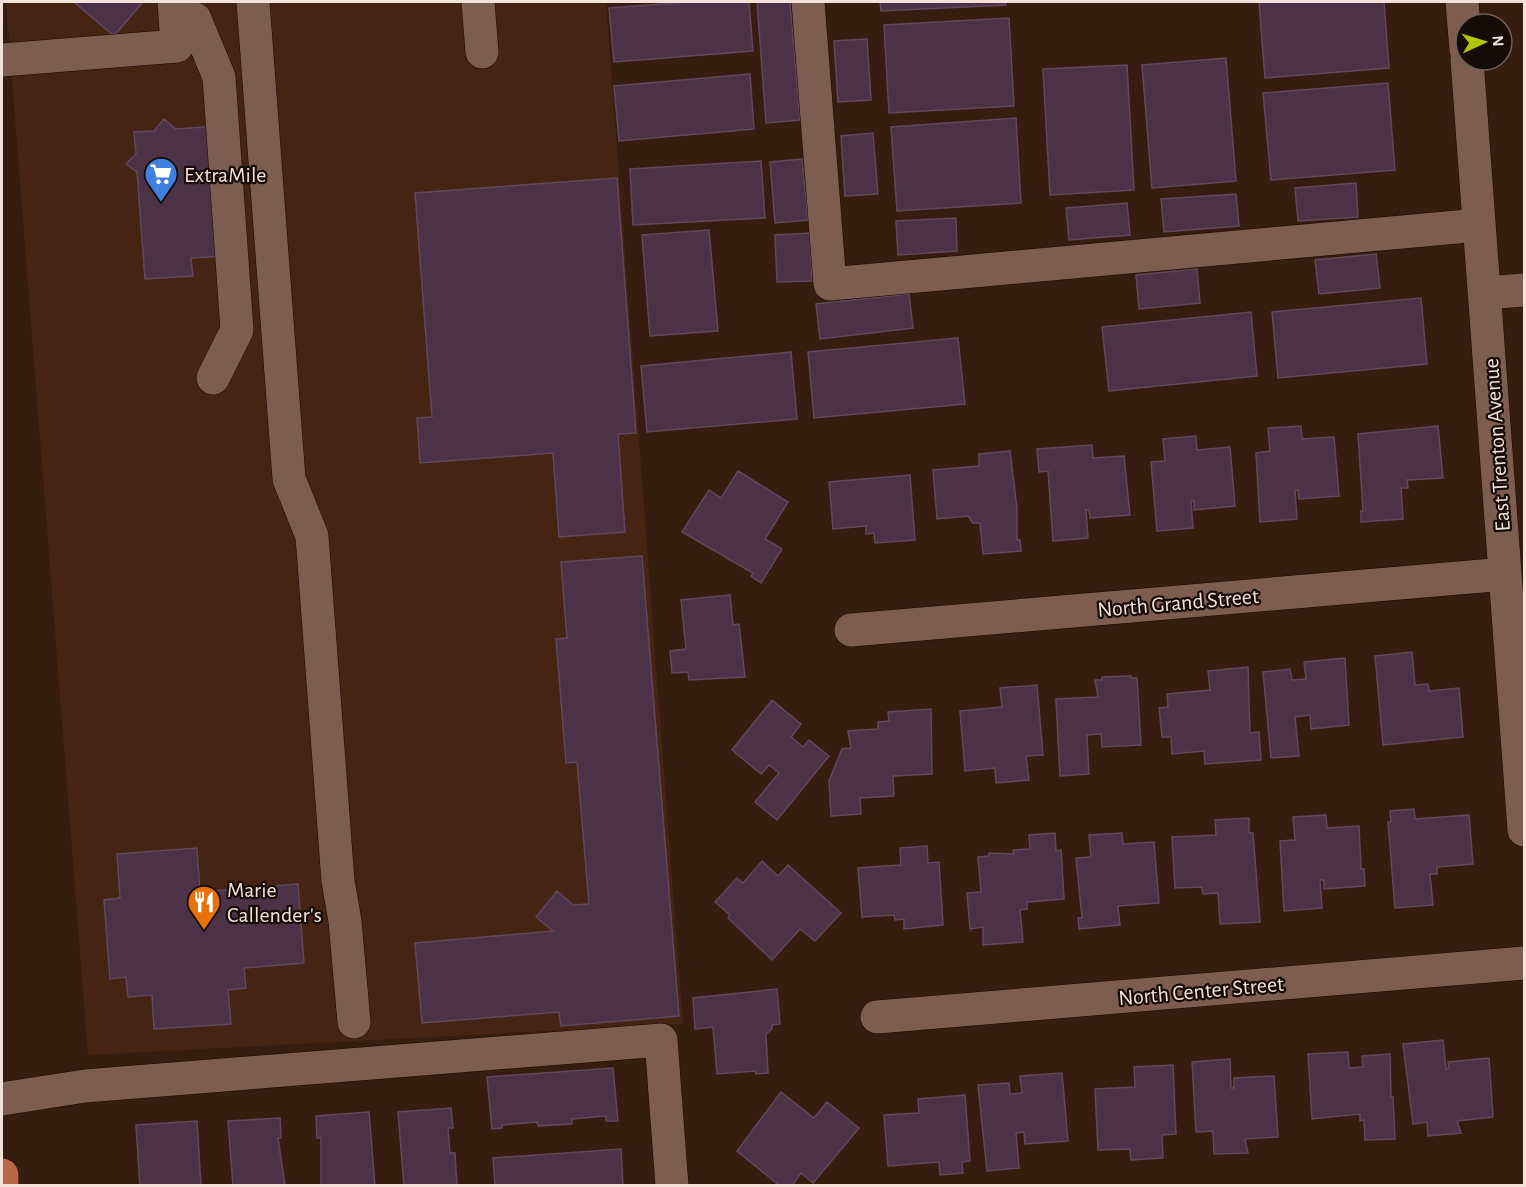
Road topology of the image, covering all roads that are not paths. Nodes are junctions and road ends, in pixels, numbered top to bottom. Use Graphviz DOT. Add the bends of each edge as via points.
graph roads {
  1 [pos="253,2"];
  2 [pos="478,2"];
  3 [pos="808,2"];
  4 [pos="185,10"];
  5 [pos="482,52"];
  6 [pos="2,60"];
  7 [pos="1468,72"];
  8 [pos="1479,225"];
  9 [pos="1524,290"];
  10 [pos="1485,293"];
  11 [pos="213,378"];
  12 [pos="1505,574"];
  13 [pos="850,630"];
  14 [pos="1524,830"];
  15 [pos="1524,963"];
  16 [pos="877,1017"];
  17 [pos="354,1022"];
  18 [pos="2,1099"];
  19 [pos="2,1174"];
  20 [pos="2,1185"];
  21 [pos="672,1185"];
  1 -- 17 [label="street" via="289,479 312,536 338,881"];
  2 -- 5 [label="street"];
  3 -- 8 [label="street" via="830,284"];
  4 -- 6 [label="street" via="177,46"];
  4 -- 11 [label="street" via="219,77 237,330"];
  7 -- 8 [label="street, East Trenton Avenue"];
  8 -- 10 [label="street, East Trenton Avenue"];
  9 -- 10 [label="street"];
  10 -- 12 [label="street, East Trenton Avenue"];
  12 -- 13 [label="street, North Grand Street"];
  12 -- 14 [label="street, East Trenton Avenue"];
  15 -- 16 [label="street, North Center Street"];
  18 -- 21 [label="street" via="85,1086 661,1040"];
  19 -- 20 [label="main road"];
}
